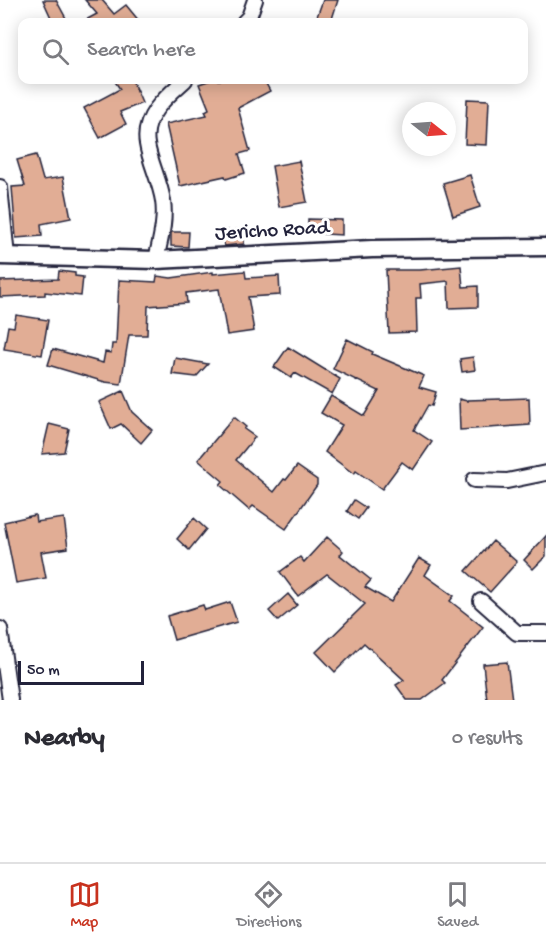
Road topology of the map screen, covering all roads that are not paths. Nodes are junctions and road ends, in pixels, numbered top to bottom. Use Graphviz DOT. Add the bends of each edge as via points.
graph roads {
  1 [pos="255,0"];
  2 [pos="248,18"];
  3 [pos="180,84"];
  4 [pos="0,187"];
  5 [pos="546,247"];
  6 [pos="4,257"];
  7 [pos="156,260"];
  8 [pos="546,473"];
  9 [pos="474,480"];
  10 [pos="481,601"];
  11 [pos="0,629"];
  12 [pos="546,633"];
  13 [pos="10,700"];
  1 -- 2 [label="street"];
  3 -- 7 [label="street" via="154,112 147,128 147,143 164,204"];
  4 -- 6 [label="street"];
  5 -- 7 [label="street, Jericho Road" via="372,249"];
  6 -- 7 [label="street, Jericho Road"];
  8 -- 9 [label="street" via="507,481"];
  10 -- 12 [label="street" via="517,633"];
  11 -- 13 [label="street"];
}
